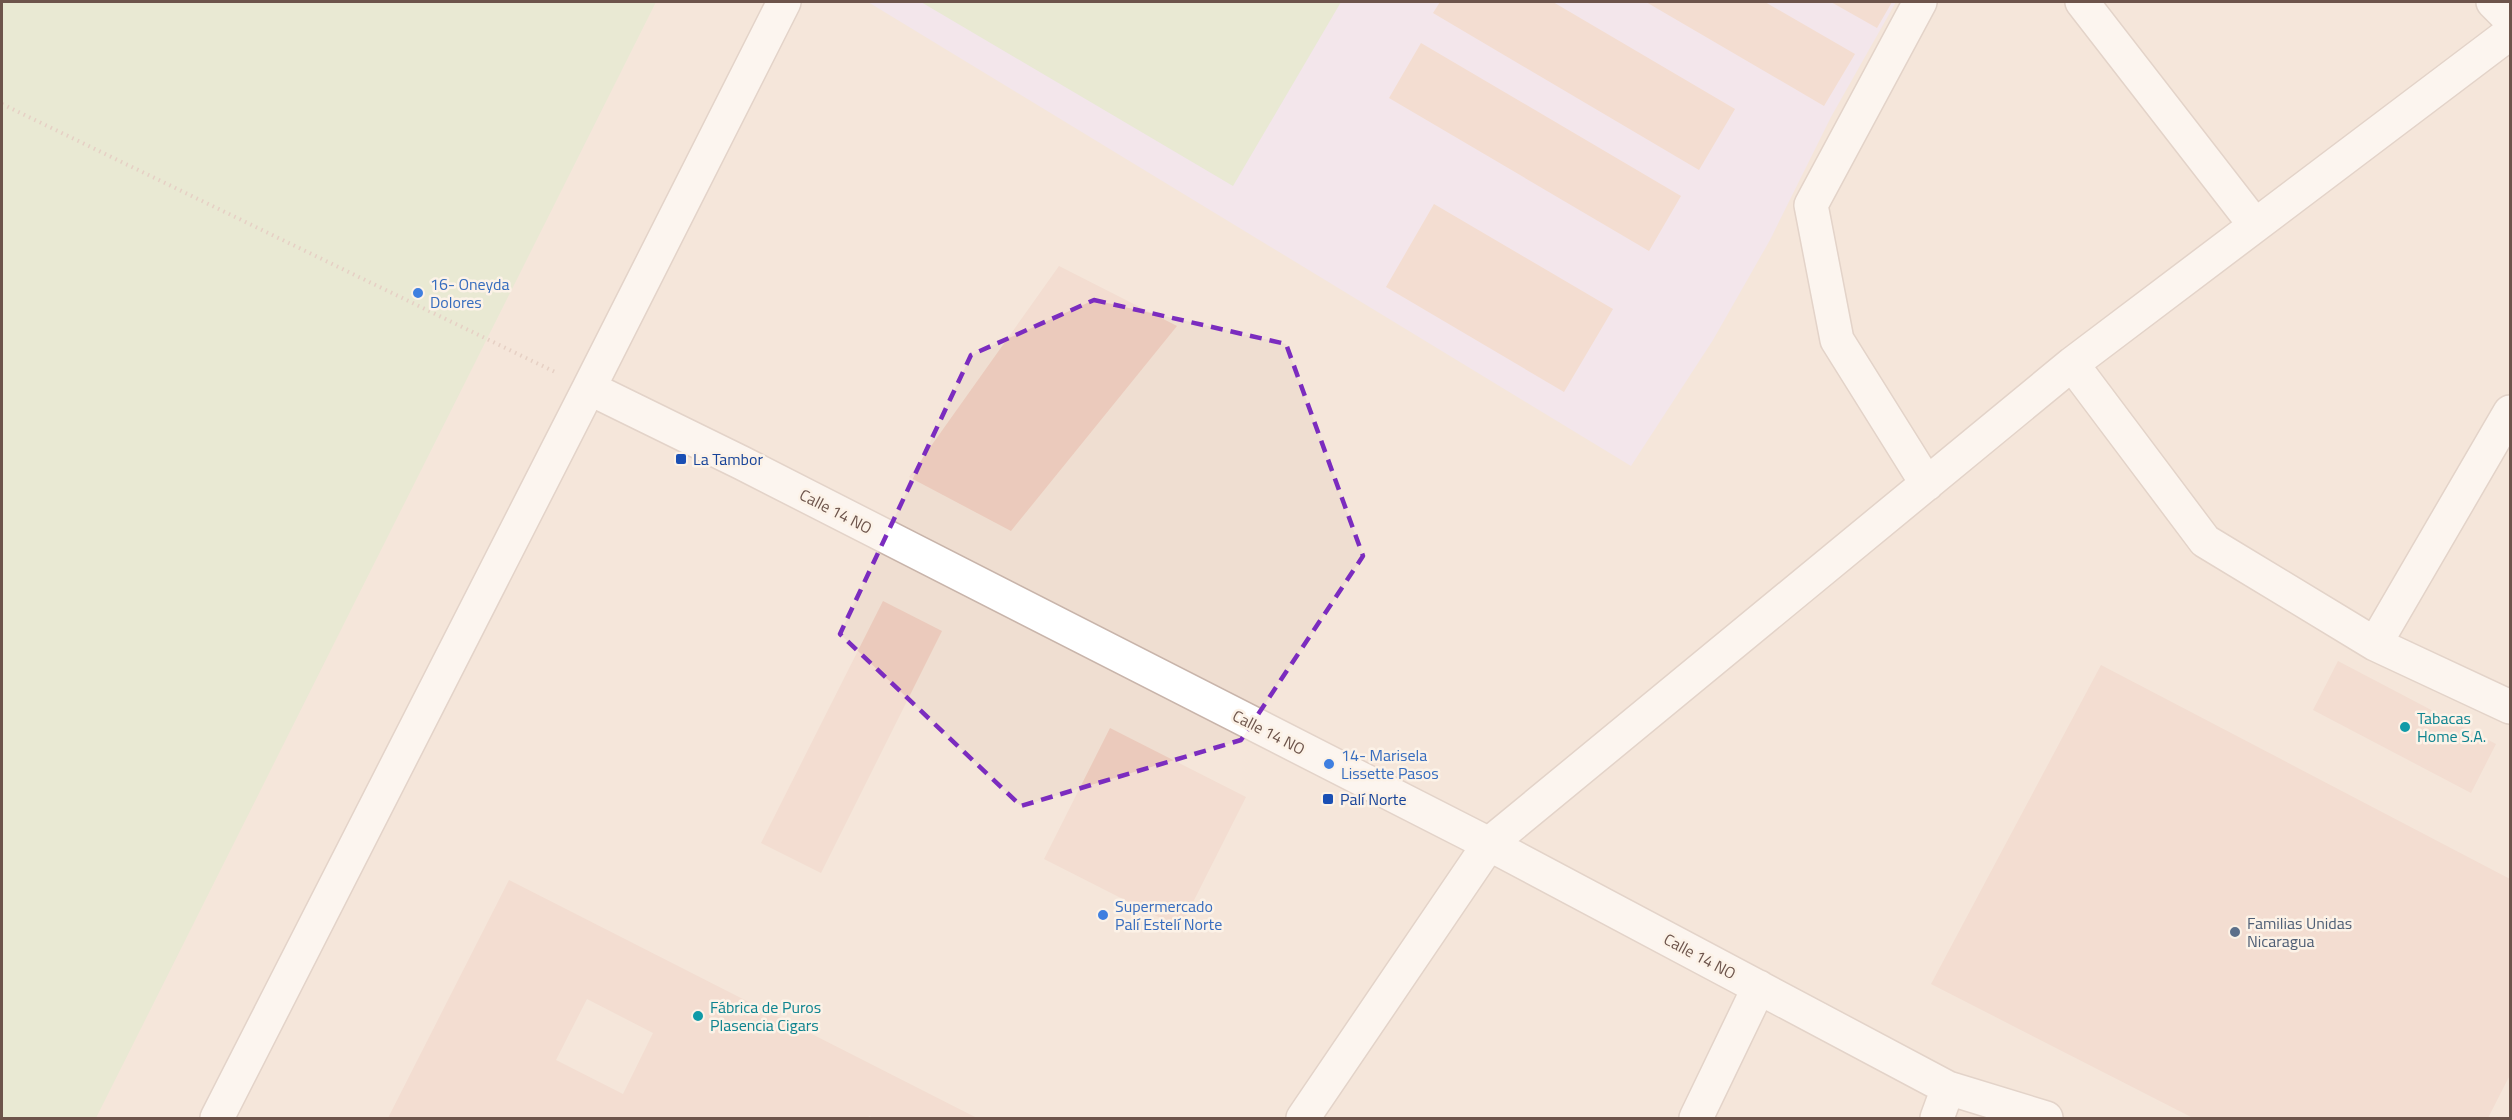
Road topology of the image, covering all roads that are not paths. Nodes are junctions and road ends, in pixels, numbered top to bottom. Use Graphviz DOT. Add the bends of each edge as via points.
graph roads {
  1 [pos="784,2"];
  2 [pos="1920,2"];
  3 [pos="2082,2"];
  4 [pos="2493,2"];
  5 [pos="2511,19"];
  6 [pos="2511,33"];
  7 [pos="2255,225"];
  8 [pos="2072,364"];
  9 [pos="590,388"];
  10 [pos="2511,412"];
  11 [pos="1927,484"];
  12 [pos="2375,644"];
  13 [pos="2511,707"];
  14 [pos="1489,844"];
  15 [pos="1759,987"];
  16 [pos="1948,1088"];
  17 [pos="217,1119"];
  18 [pos="1303,1119"];
  19 [pos="1696,1119"];
  20 [pos="1937,1119"];
  21 [pos="2046,1119"];
  1 -- 9 [label="street"];
  2 -- 11 [label="street" via="1811,205 1838,340"];
  3 -- 7 [label="street"];
  4 -- 5 [label="street"];
  6 -- 7 [label="street"];
  7 -- 8 [label="street"];
  8 -- 11 [label="street"];
  8 -- 12 [label="street" via="2205,541"];
  9 -- 14 [label="street, Calle 14 NO"];
  9 -- 17 [label="street"];
  10 -- 12 [label="street"];
  11 -- 14 [label="street"];
  12 -- 13 [label="street"];
  14 -- 15 [label="street, Calle 14 NO"];
  14 -- 18 [label="street"];
  15 -- 16 [label="street, Calle 14 NO"];
  15 -- 19 [label="street"];
  16 -- 20 [label="street"];
  16 -- 21 [label="street, Calle 14 NO"];
}
